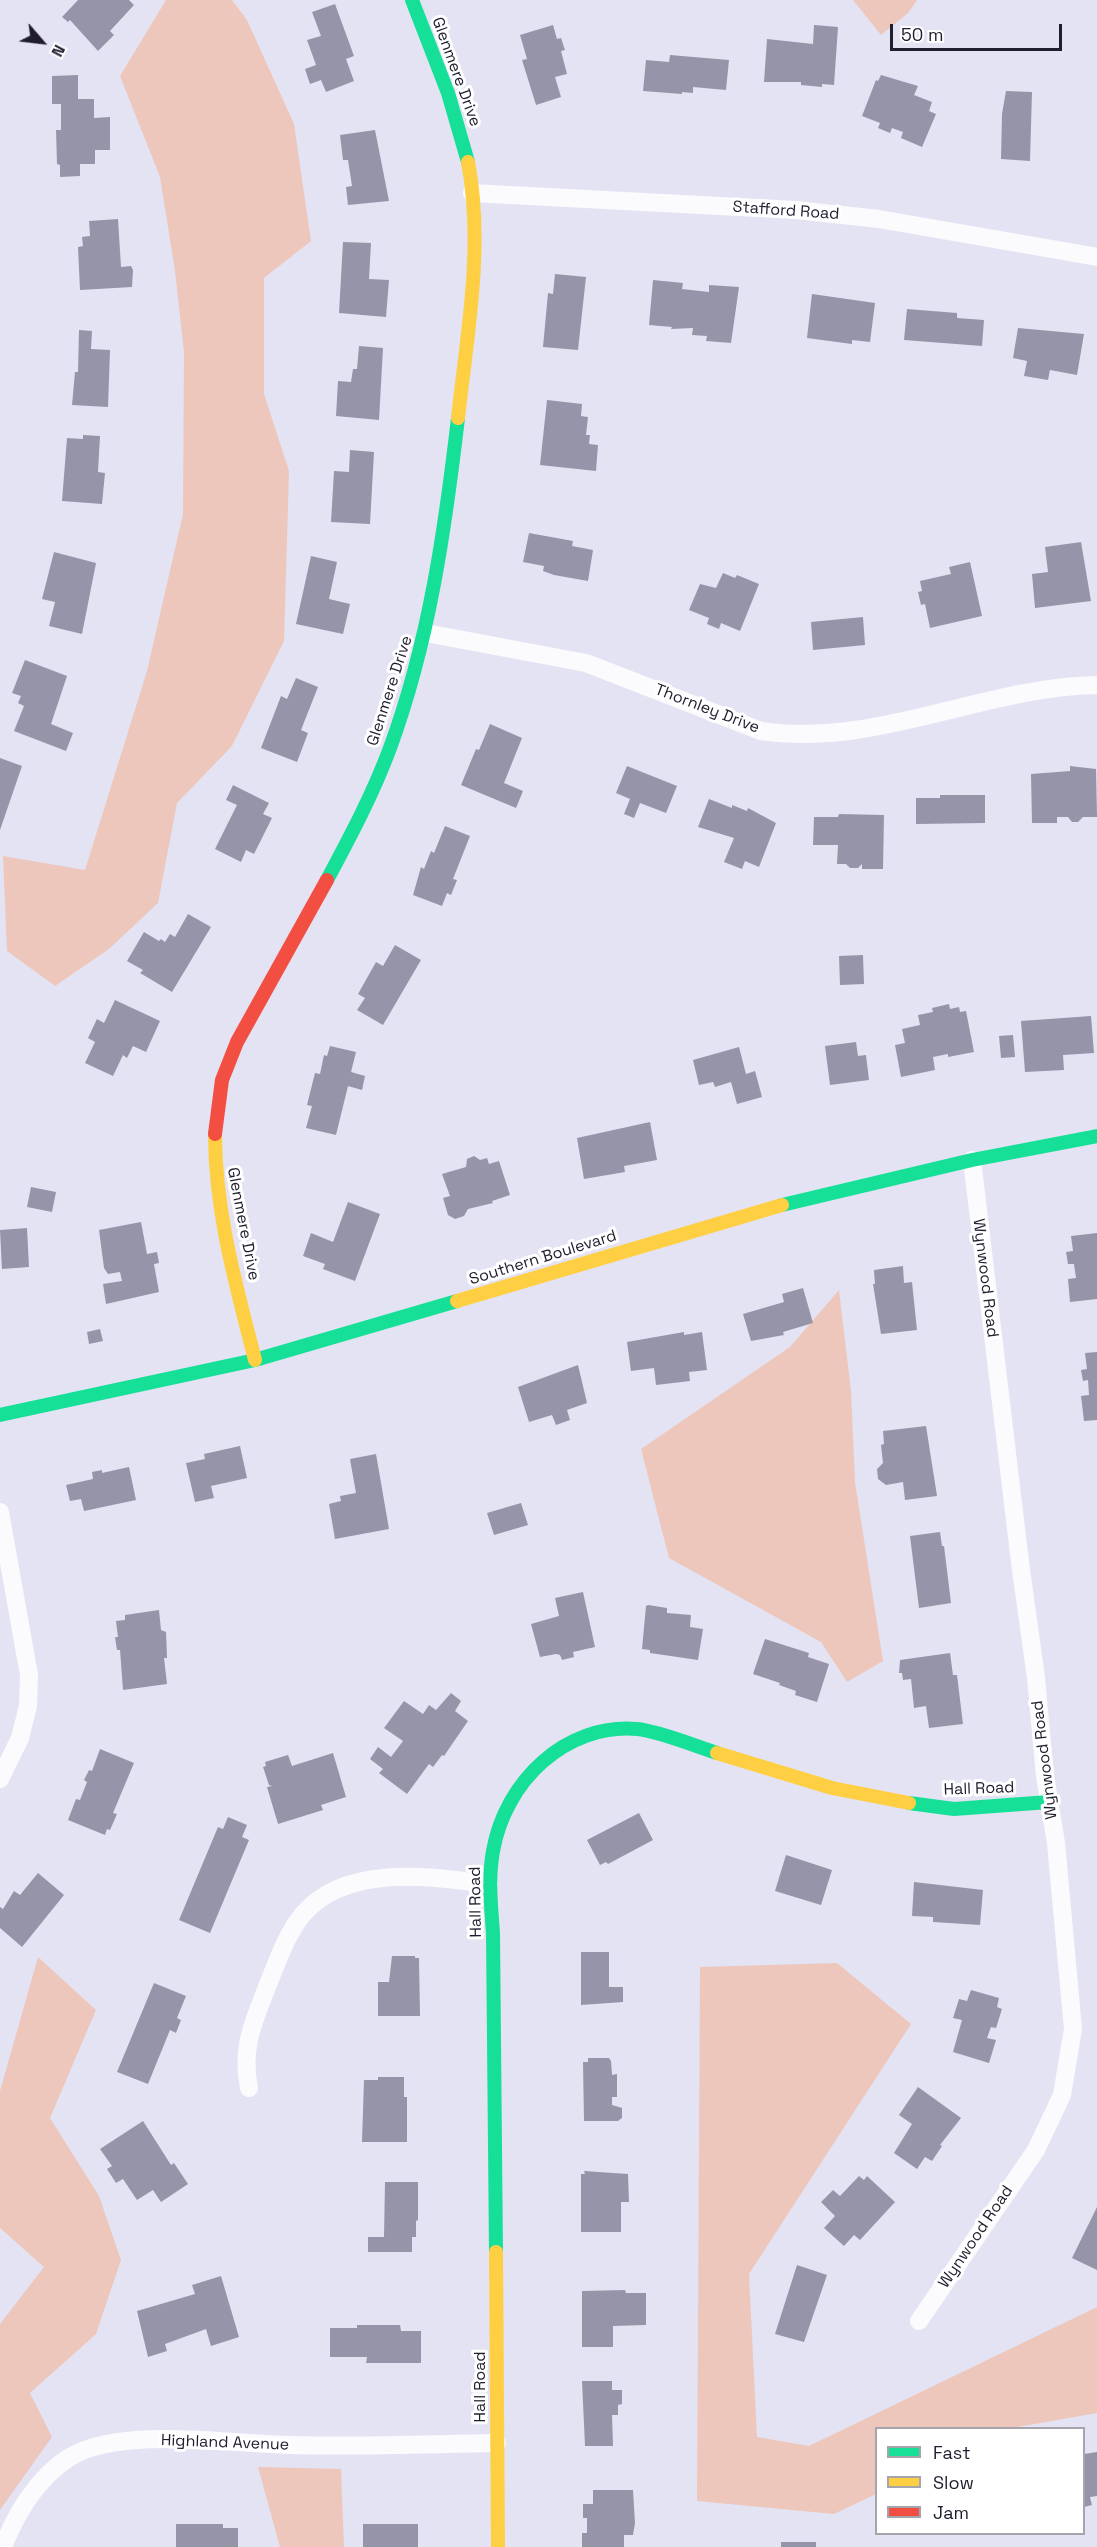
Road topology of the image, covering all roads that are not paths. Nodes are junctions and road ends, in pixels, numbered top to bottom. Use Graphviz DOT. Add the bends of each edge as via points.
graph roads {
  1 [pos="412,0"];
  2 [pos="472,193"];
  3 [pos="1097,238"];
  4 [pos="1096,257"];
  5 [pos="426,633"];
  6 [pos="1097,685"];
  7 [pos="1097,1136"];
  8 [pos="972,1160"];
  9 [pos="255,1360"];
  10 [pos="0,1415"];
  11 [pos="0,1512"];
  12 [pos="0,1779"];
  13 [pos="1049,1802"];
  14 [pos="489,1884"];
  15 [pos="249,2088"];
  16 [pos="919,2321"];
  17 [pos="497,2443"];
  18 [pos="3,2547"];
  19 [pos="498,2547"];
  1 -- 2 [label="street, Glenmere Drive" via="462,130"];
  2 -- 4 [label="street, Stafford Road" via="795,210 879,219"];
  2 -- 5 [label="street, Glenmere Drive" via="474,272 453,461"];
  3 -- 4 [label="street"];
  5 -- 6 [label="street, Thornley Drive" via="586,663 761,731 782,734 839,734 1033,690"];
  5 -- 9 [label="street, Glenmere Drive" via="404,711 369,797 312,910 246,1025 218,1095 214,1160 218,1203"];
  7 -- 8 [label="street, Southern Boulevard"];
  8 -- 9 [label="street, Southern Boulevard" via="819,1194"];
  8 -- 13 [label="street, Wynwood Road"];
  9 -- 10 [label="street, Southern Boulevard"];
  11 -- 12 [label="street" via="29,1675 21,1738"];
  13 -- 14 [label="street, Hall Road" via="954,1809 878,1799 723,1756 666,1735 615,1729 566,1744 531,1768 507,1805 496,1839"];
  13 -- 16 [label="street, Wynwood Road" via="1072,1997 1073,2029 1062,2095 1036,2150"];
  14 -- 15 [label="street" via="382,1879 343,1885 326,1894 304,1913 286,1939 245,2051"];
  14 -- 17 [label="street, Hall Road" via="493,1933"];
  17 -- 18 [label="street, Highland Avenue" via="292,2445 124,2441 71,2457 40,2482 12,2523"];
  17 -- 19 [label="street, Hall Road"];
}
